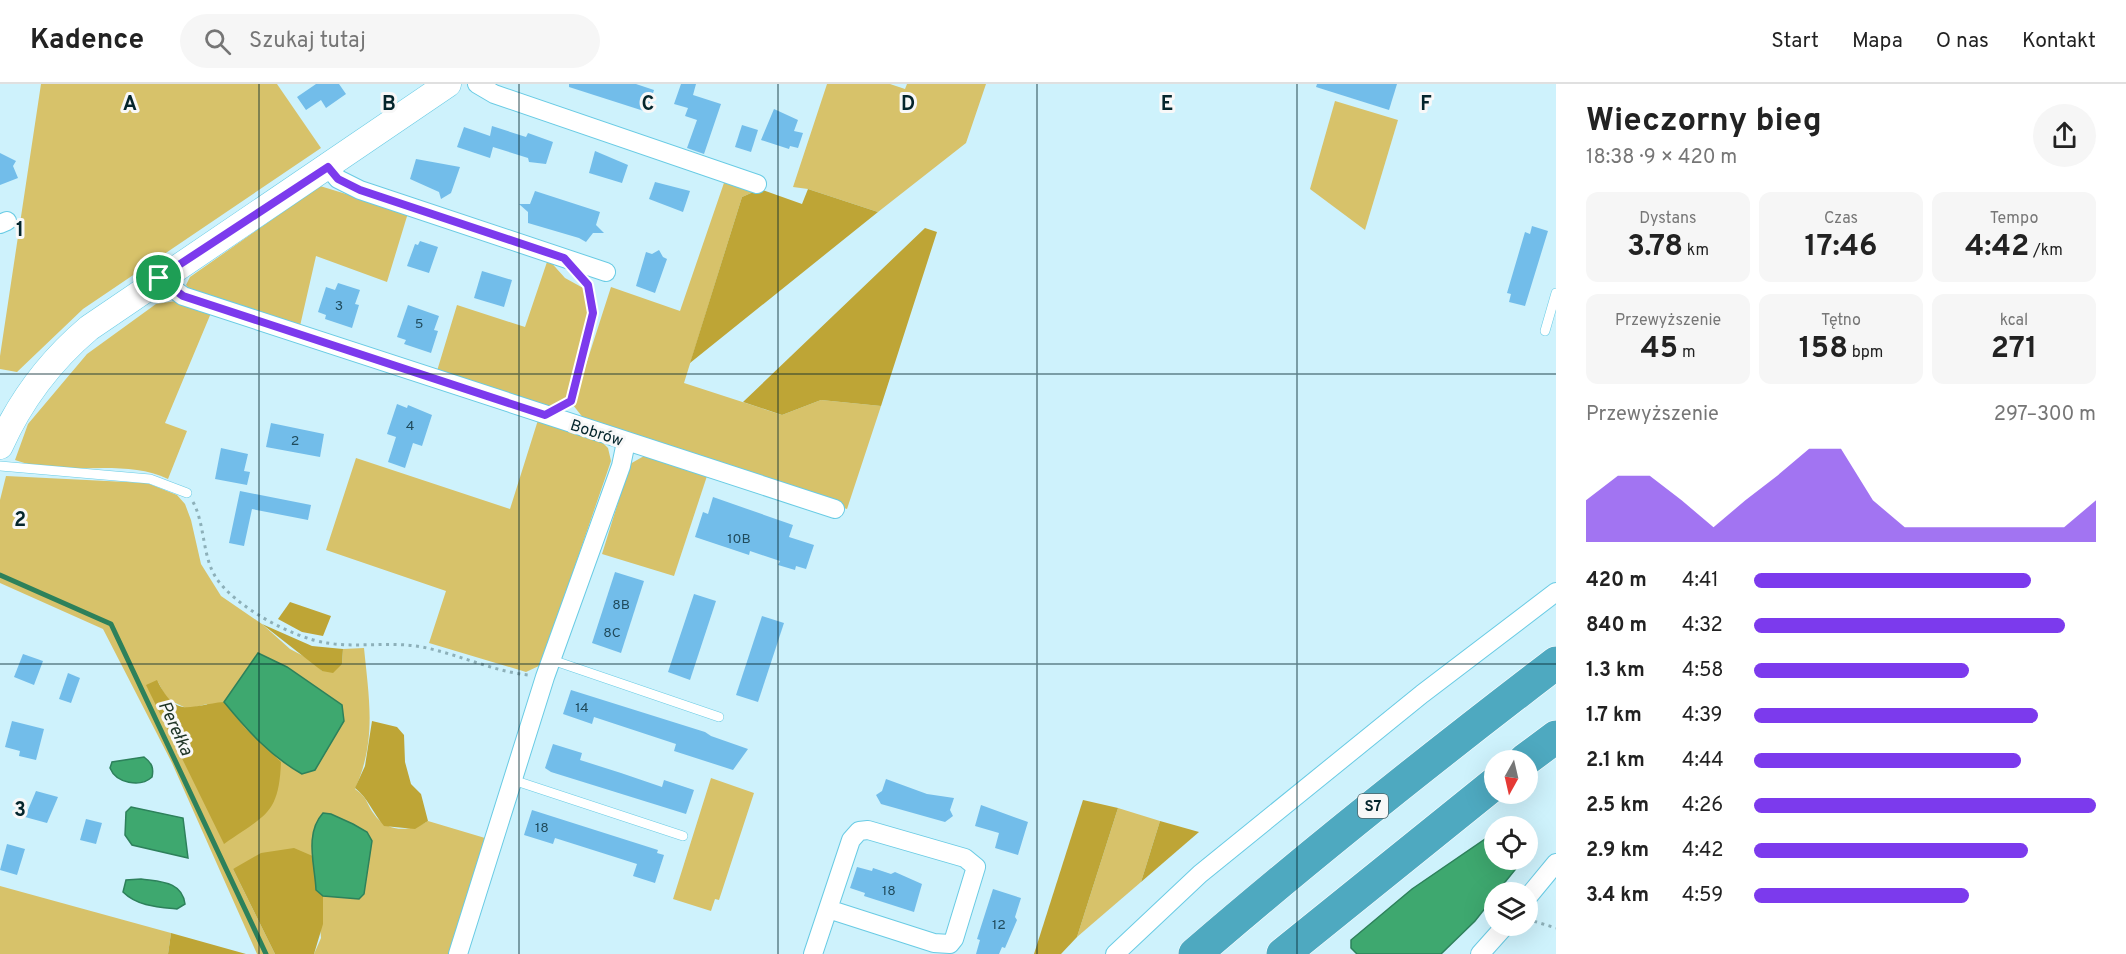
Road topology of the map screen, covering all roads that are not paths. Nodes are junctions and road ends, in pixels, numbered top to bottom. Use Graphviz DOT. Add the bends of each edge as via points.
graph roads {
  1 [pos="448,84"];
  2 [pos="477,84"];
  3 [pos="328,167"];
  4 [pos="758,184"];
  5 [pos="606,272"];
  6 [pos="159,278"];
  7 [pos="1556,293"];
  8 [pos="1545,331"];
  9 [pos="626,442"];
  10 [pos="0,446"];
  11 [pos="0,466"];
  12 [pos="187,493"];
  13 [pos="835,509"];
  14 [pos="1556,592"];
  15 [pos="1556,663"];
  16 [pos="549,669"];
  17 [pos="719,717"];
  18 [pos="1556,737"];
  19 [pos="1538,750"];
  20 [pos="513,780"];
  21 [pos="1484,792"];
  22 [pos="683,836"];
  23 [pos="1556,863"];
  24 [pos="1538,885"];
  25 [pos="828,909"];
  26 [pos="1496,936"];
  27 [pos="458,954"];
  28 [pos="813,954"];
  29 [pos="1115,954"];
  30 [pos="1195,954"];
  31 [pos="1283,954"];
  32 [pos="1480,954"];
  1 -- 3 [label="street"];
  2 -- 4 [label="street" via="494,94"];
  3 -- 5 [label="street" via="338,179 354,188"];
  3 -- 6 [label="street"];
  6 -- 9 [label="street, Bobrów" via="183,296"];
  6 -- 10 [label="street" via="89,328 52,361 19,408"];
  7 -- 8 [label="lane"];
  9 -- 13 [label="street, Bobrów"];
  9 -- 16 [label="street"];
  11 -- 12 [label="lane" via="150,479"];
  14 -- 29 [label="street" via="1422,694 1200,874"];
  15 -- 30 [label="highway, S7" via="1418,770"];
  16 -- 17 [label="lane"];
  16 -- 20 [label="street"];
  18 -- 19 [label="highway"];
  20 -- 22 [label="lane"];
  20 -- 27 [label="street"];
  21 -- 31 [label="highway"];
  23 -- 24 [label="street"];
  25 -- 25 [label="street" via="934,943 950,944 976,867 965,858 868,830 859,831 851,840"];
  25 -- 28 [label="street"];
  26 -- 32 [label="street"];
}
